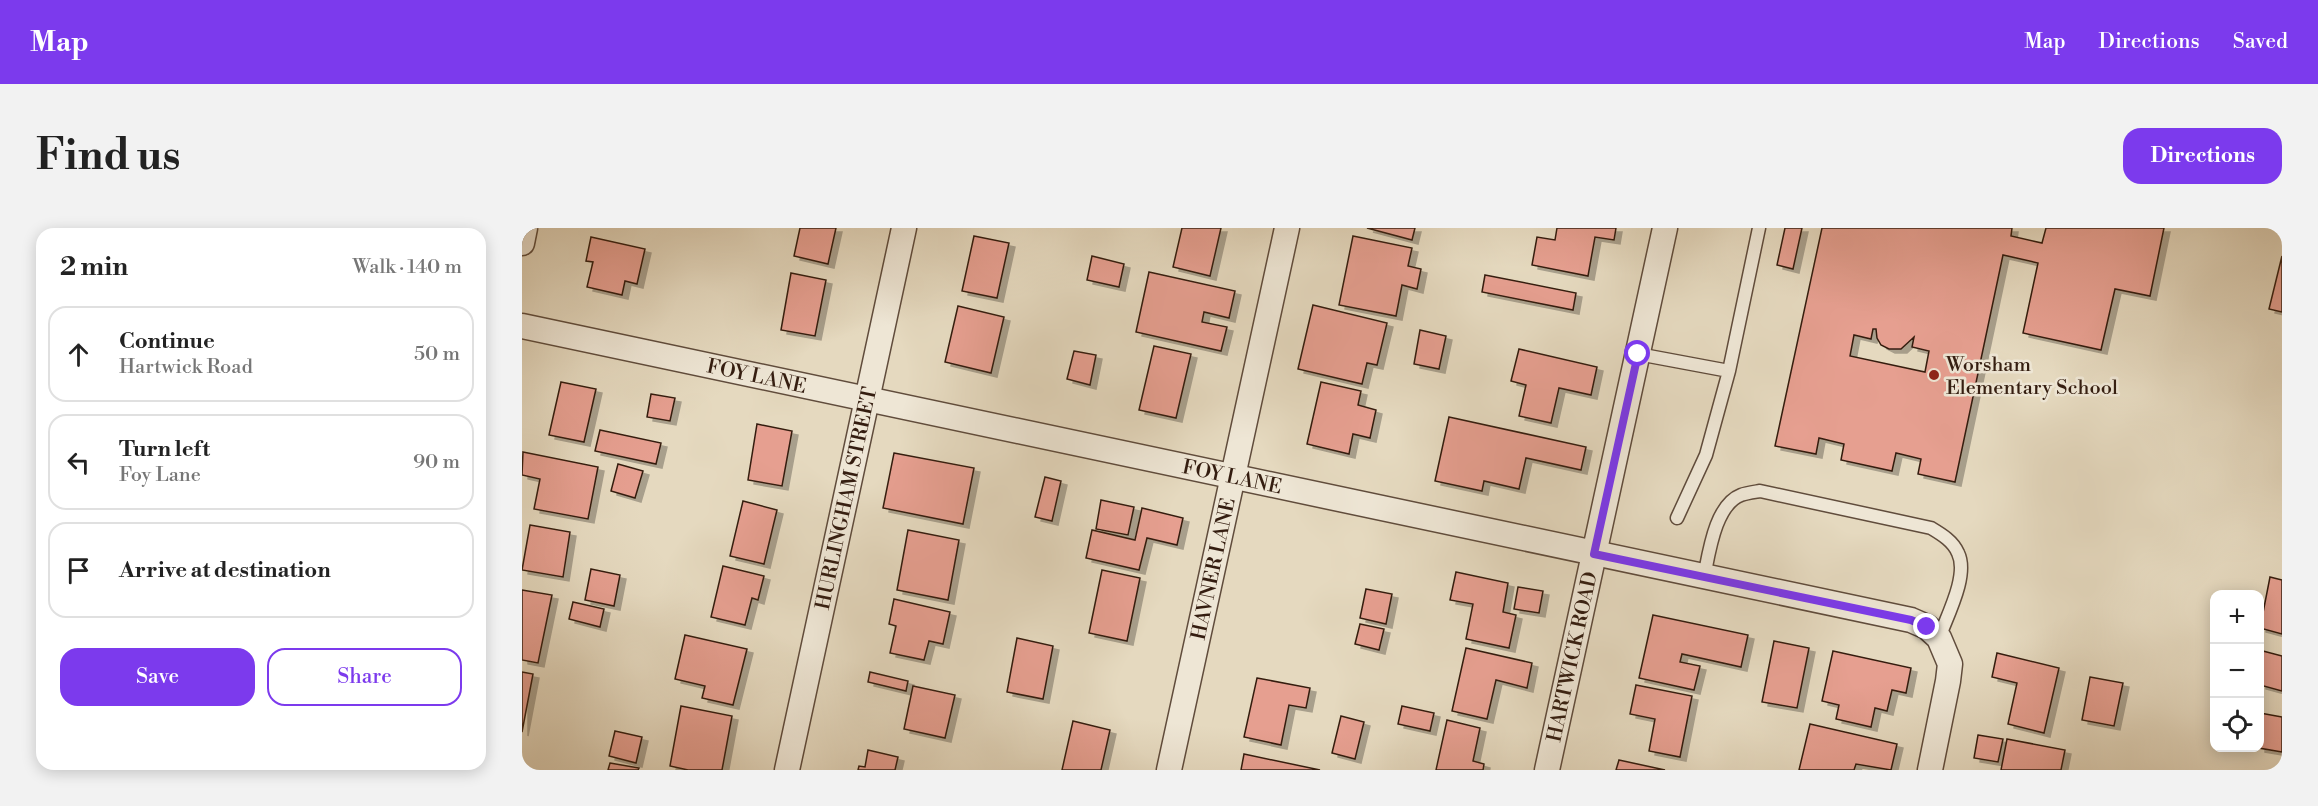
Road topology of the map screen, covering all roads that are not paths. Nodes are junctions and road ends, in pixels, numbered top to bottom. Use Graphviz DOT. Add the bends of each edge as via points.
graph roads {
  1 [pos="525,228"];
  2 [pos="904,228"];
  3 [pos="1287,228"];
  4 [pos="1665,228"];
  5 [pos="1759,228"];
  6 [pos="522,243"];
  7 [pos="522,326"];
  8 [pos="1638,354"];
  9 [pos="1730,371"];
  10 [pos="867,398"];
  11 [pos="1232,476"];
  12 [pos="1677,518"];
  13 [pos="1594,554"];
  14 [pos="1704,577"];
  15 [pos="1939,638"];
  16 [pos="787,770"];
  17 [pos="1169,770"];
  18 [pos="1547,770"];
  19 [pos="1930,770"];
  1 -- 6 [label="street"];
  2 -- 10 [label="street, HURLINGHAM STREET"];
  3 -- 11 [label="street, HAVNER LANE"];
  4 -- 8 [label="street, HARTWICK ROAD"];
  5 -- 9 [label="lane"];
  7 -- 10 [label="street, FOY LANE"];
  8 -- 9 [label="lane"];
  8 -- 13 [label="street, HARTWICK ROAD"];
  9 -- 12 [label="lane" via="1706,455"];
  10 -- 11 [label="street, FOY LANE"];
  10 -- 16 [label="street, HURLINGHAM STREET"];
  11 -- 13 [label="street, FOY LANE"];
  11 -- 17 [label="street, HAVNER LANE"];
  13 -- 14 [label="street, FOY LANE"];
  13 -- 18 [label="street, HARTWICK ROAD"];
  14 -- 15 [label="street, FOY LANE" via="1911,620"];
  14 -- 15 [label="lane" via="1712,537 1726,506 1739,496 1760,491 1931,528 1958,553 1961,569"];
  15 -- 19 [label="street" via="1950,664"];
}
